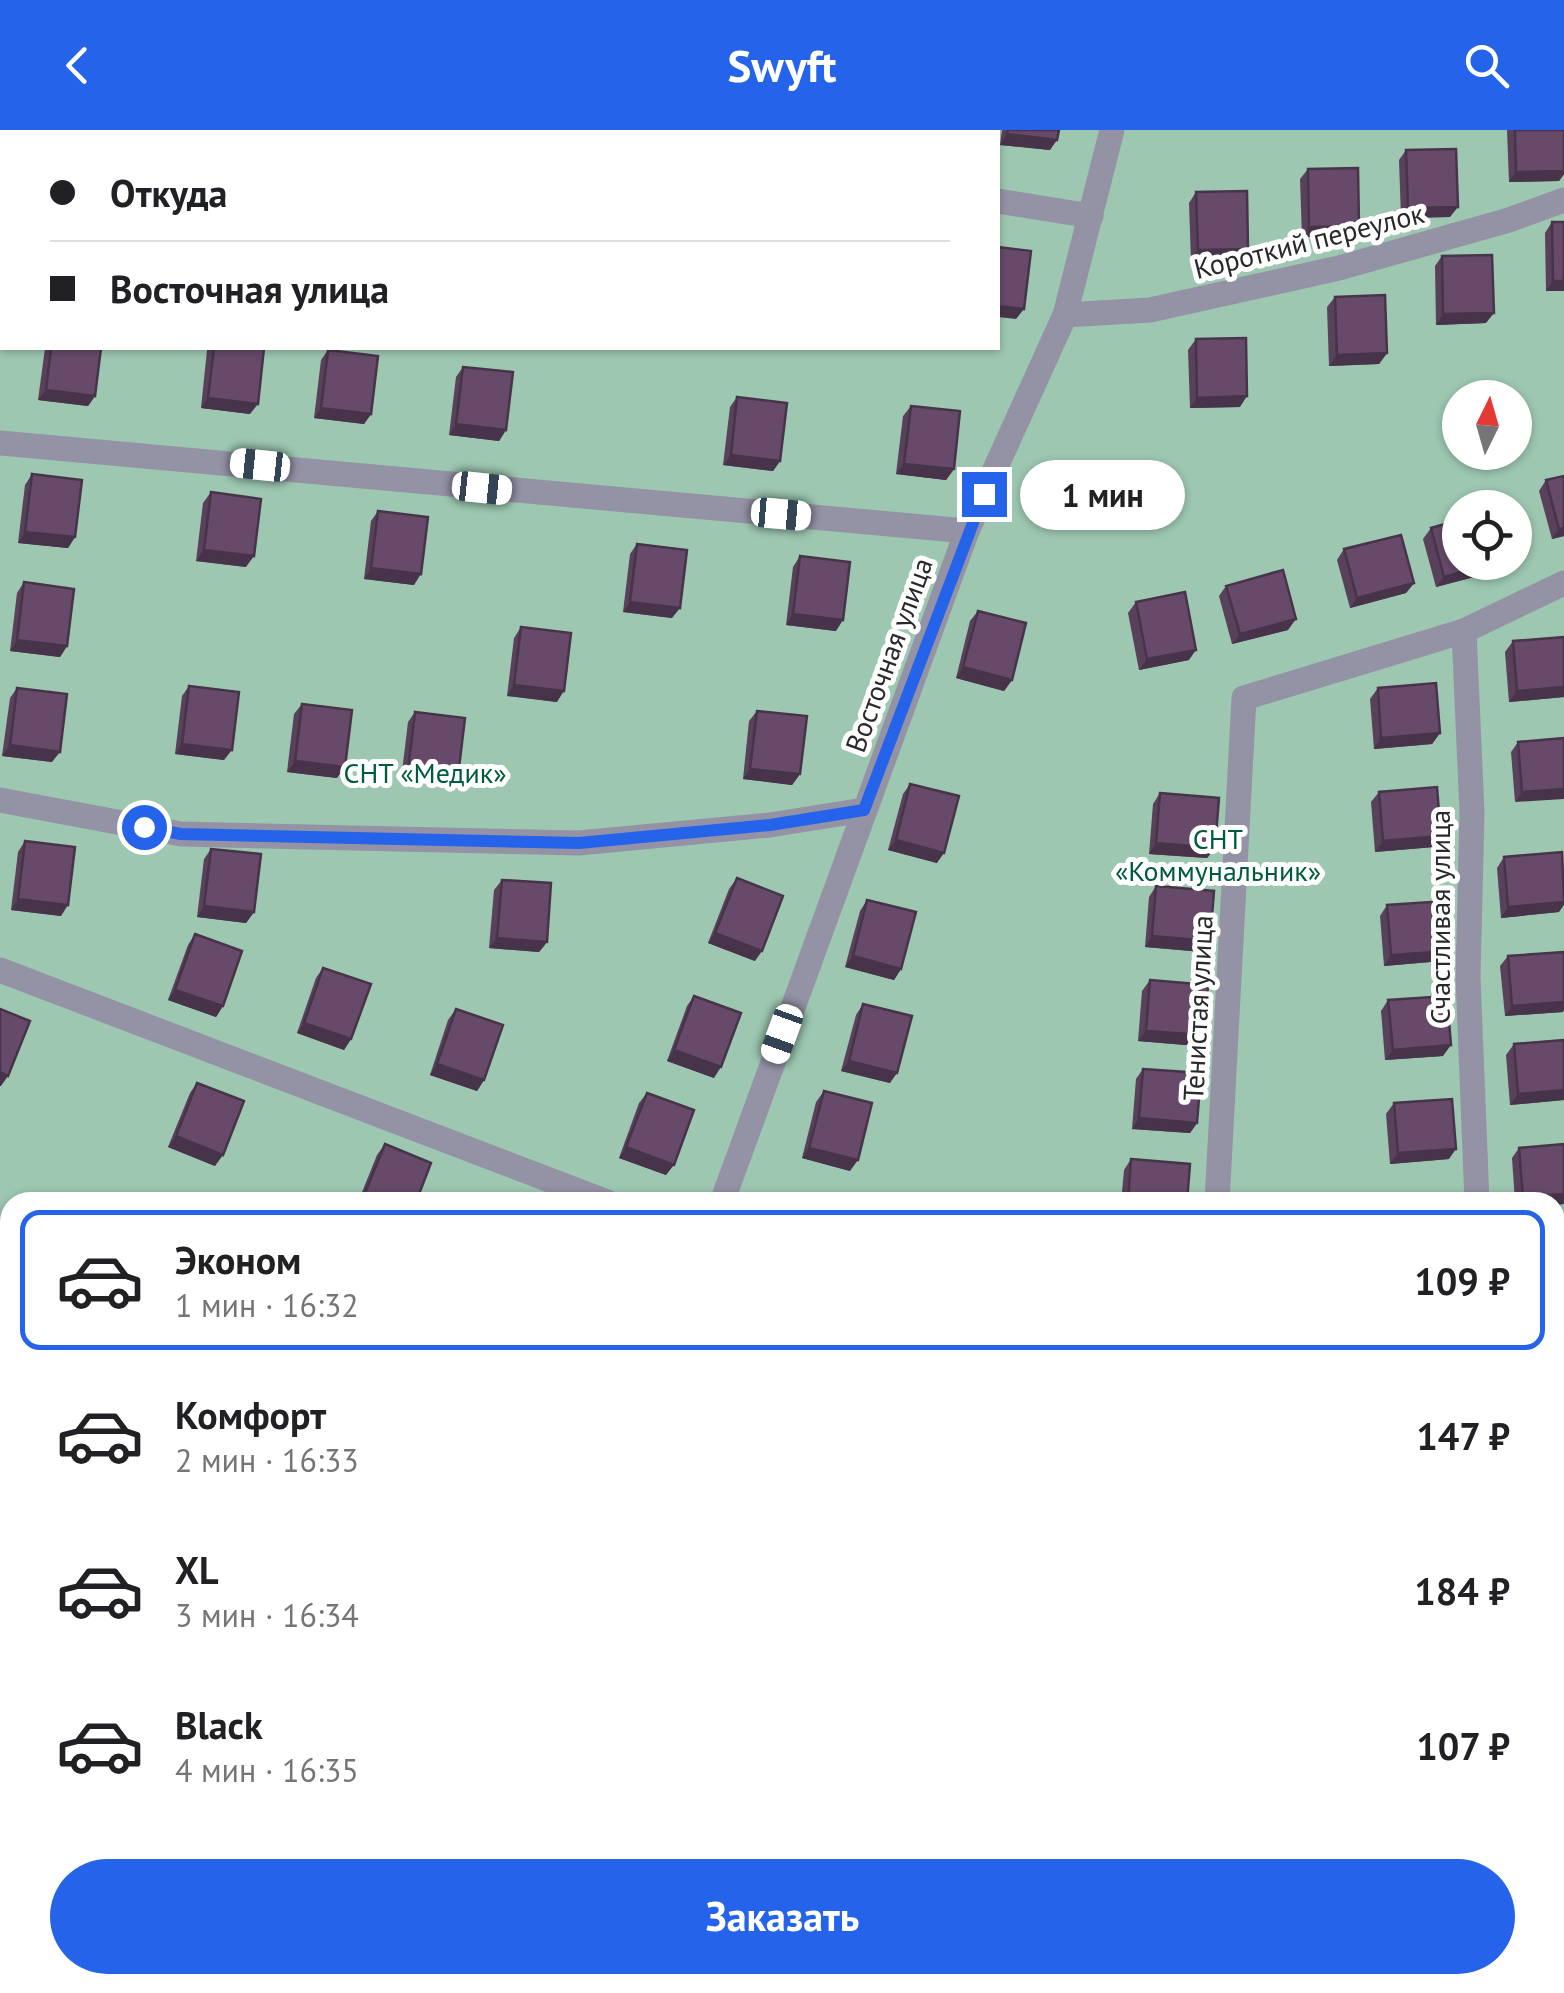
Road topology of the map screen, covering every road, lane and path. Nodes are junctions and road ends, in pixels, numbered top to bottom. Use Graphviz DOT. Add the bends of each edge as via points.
graph roads {
  1 [pos="1112,130"];
  2 [pos="1564,200"];
  3 [pos="1000,202"];
  4 [pos="1090,216"];
  5 [pos="1064,314"];
  6 [pos="0,443"];
  7 [pos="968,530"];
  8 [pos="1564,582"];
  9 [pos="1464,631"];
  10 [pos="0,800"];
  11 [pos="864,810"];
  12 [pos="0,970"];
  13 [pos="581,1192"];
  14 [pos="726,1192"];
  15 [pos="1219,1192"];
  16 [pos="1477,1192"];
  1 -- 4 [label="street, Восточная улица"];
  2 -- 5 [label="street, Короткий переулок" via="1339,268 1150,310"];
  3 -- 4 [label="street"];
  4 -- 5 [label="street, Восточная улица"];
  5 -- 7 [label="street, Восточная улица"];
  6 -- 7 [label="street"];
  7 -- 11 [label="street, Восточная улица"];
  8 -- 9 [label="street"];
  9 -- 15 [label="street, Тенистая улица" via="1244,698"];
  9 -- 16 [label="street, Счастливая улица"];
  10 -- 11 [label="street" via="181,834 579,843"];
  11 -- 14 [label="street, Восточная улица"];
  12 -- 13 [label="street"];
}
